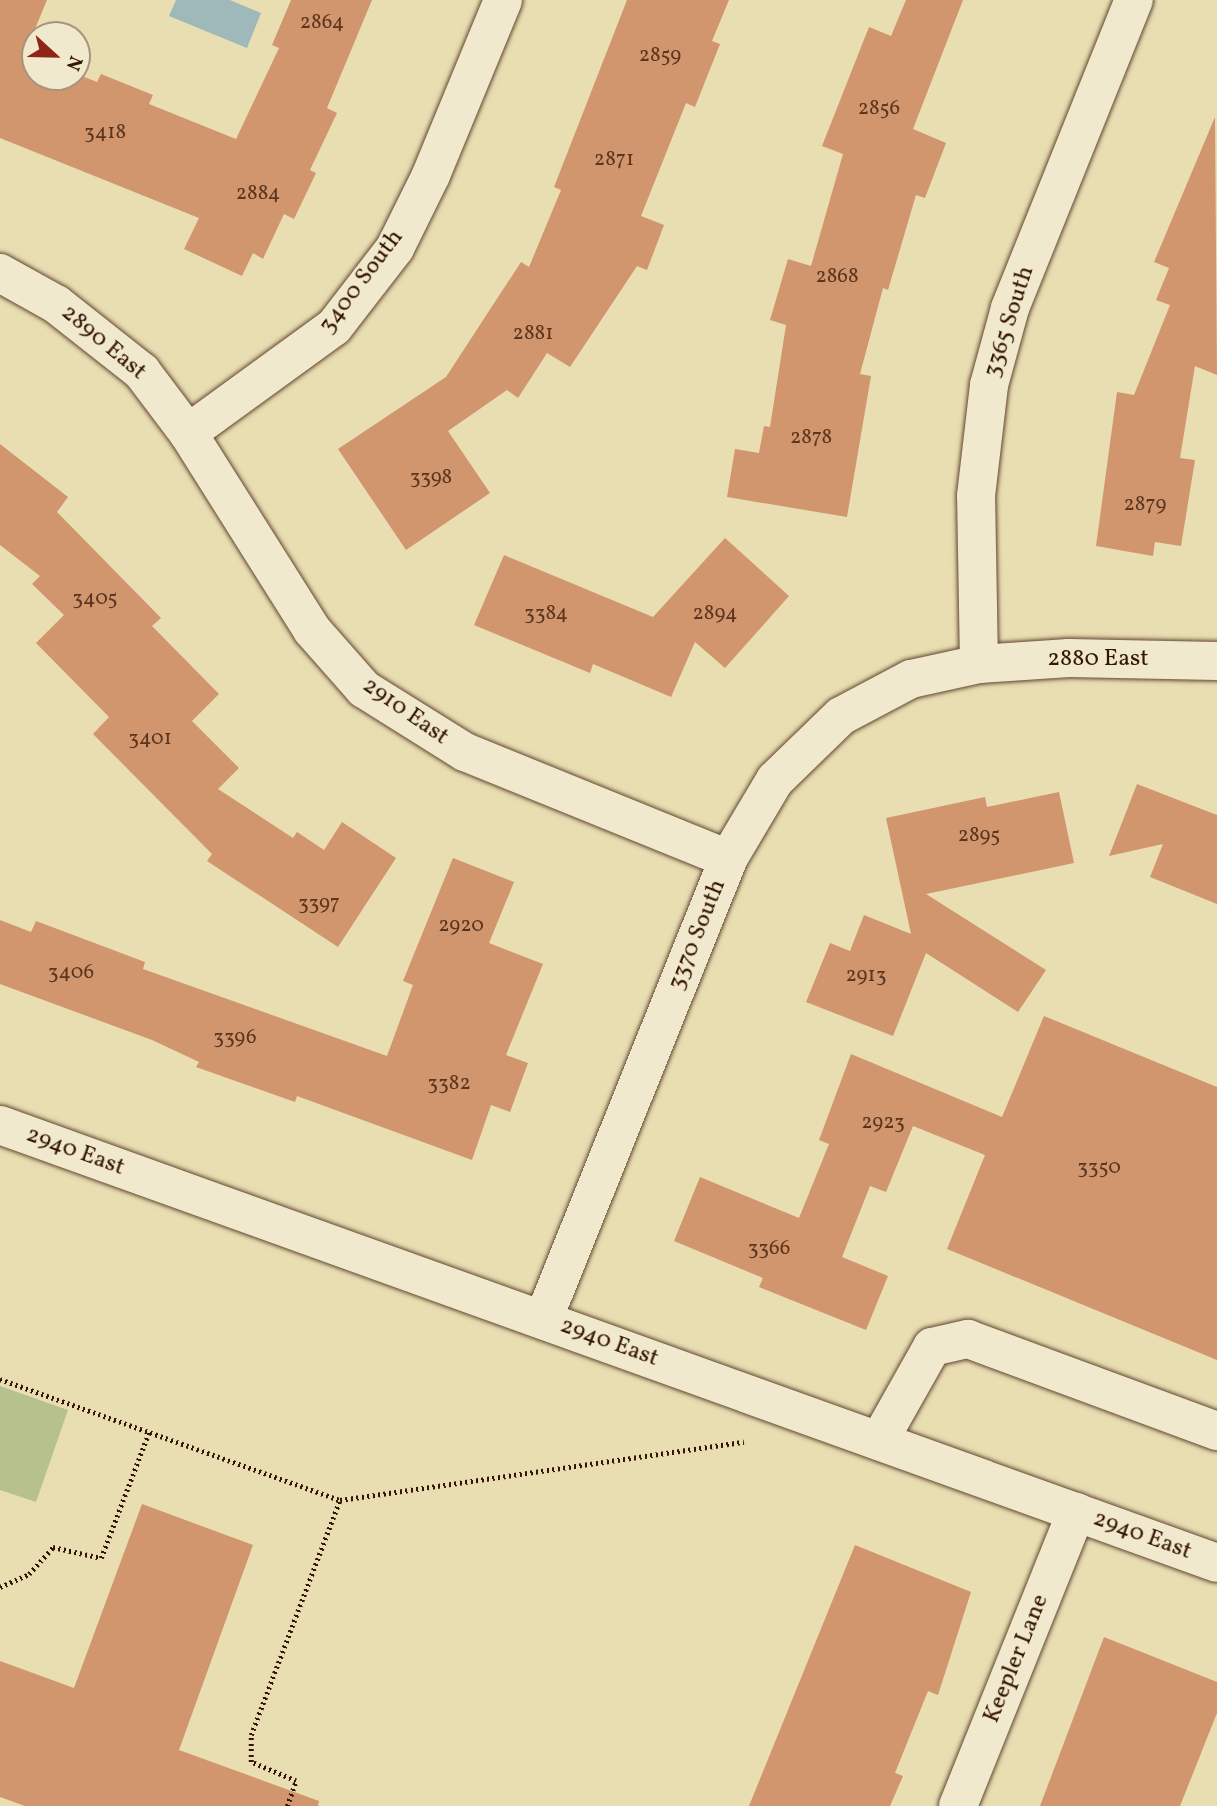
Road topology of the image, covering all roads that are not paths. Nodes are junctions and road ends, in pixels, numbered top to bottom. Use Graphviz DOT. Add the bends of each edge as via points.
graph roads {
  1 [pos="503,0"];
  2 [pos="1134,0"];
  3 [pos="0,273"];
  4 [pos="188,433"];
  5 [pos="1217,661"];
  6 [pos="979,664"];
  7 [pos="729,859"];
  8 [pos="0,1125"];
  9 [pos="543,1320"];
  10 [pos="1217,1431"];
  11 [pos="879,1441"];
  12 [pos="1076,1511"];
  13 [pos="1217,1563"];
  14 [pos="958,1806"];
  1 -- 4 [label="street, 3400 South" via="431,175 395,248 334,327"];
  2 -- 6 [label="street, 3365 South" via="1010,308 989,384 976,496"];
  3 -- 4 [label="street, 2890 East" via="56,304 142,372"];
  4 -- 7 [label="street, 2910 East" via="312,630 364,689 465,752"];
  5 -- 6 [label="street, 2880 East" via="1069,658"];
  6 -- 7 [label="street, 3370 South" via="911,679 841,716 775,780"];
  7 -- 9 [label="street, 3370 South"];
  8 -- 9 [label="street, 2940 East"];
  9 -- 11 [label="street, 2940 East"];
  10 -- 11 [label="street" via="968,1339 932,1347"];
  11 -- 12 [label="street, 2940 East"];
  12 -- 13 [label="street, 2940 East"];
  12 -- 14 [label="street, Keepler Lane"];
}
